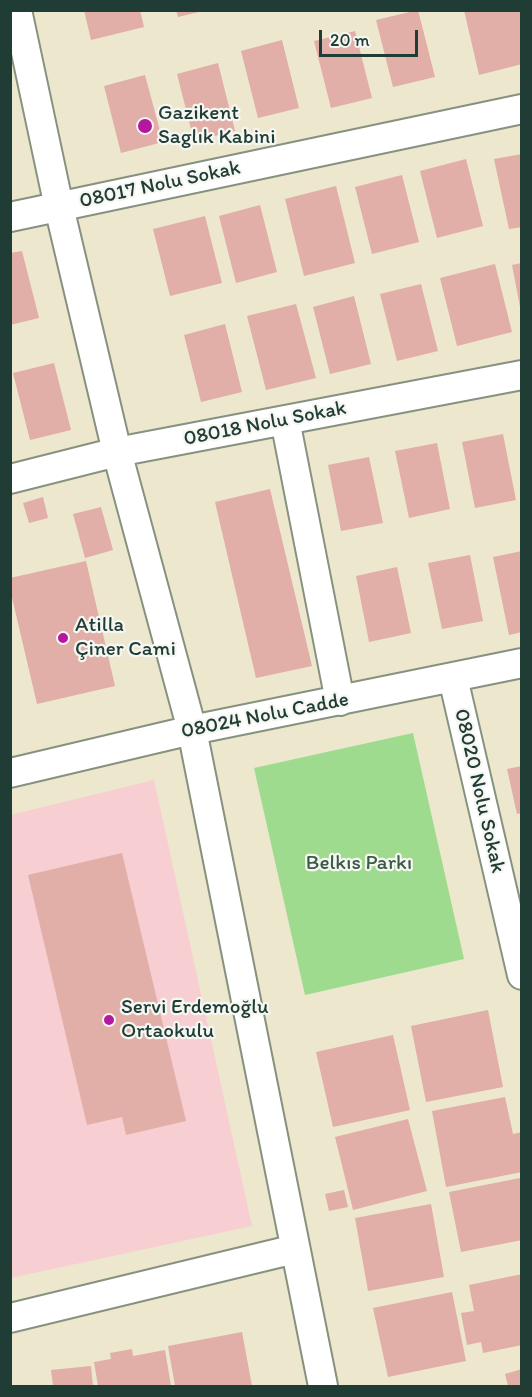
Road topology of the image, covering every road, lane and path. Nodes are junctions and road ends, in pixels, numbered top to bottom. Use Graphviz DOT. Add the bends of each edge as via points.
graph roads {
  1 [pos="16,10"];
  2 [pos="522,109"];
  3 [pos="59,207"];
  4 [pos="10,217"];
  5 [pos="522,375"];
  6 [pos="285,420"];
  7 [pos="117,452"];
  8 [pos="10,479"];
  9 [pos="522,663"];
  10 [pos="453,678"];
  11 [pos="340,701"];
  12 [pos="192,730"];
  13 [pos="12,765"];
  14 [pos="522,975"];
  15 [pos="296,1249"];
  16 [pos="10,1318"];
  17 [pos="323,1386"];
  1 -- 3 [label="street"];
  2 -- 3 [label="street, 08017 Nolu Sokak"];
  3 -- 4 [label="street, 08017 Nolu Sokak"];
  3 -- 7 [label="street"];
  5 -- 6 [label="street, 08018 Nolu Sokak"];
  6 -- 7 [label="street, 08018 Nolu Sokak"];
  6 -- 11 [label="street"];
  7 -- 8 [label="street, 08018 Nolu Sokak"];
  7 -- 12 [label="street"];
  9 -- 10 [label="street, 08024 Nolu Cadde"];
  10 -- 11 [label="street, 08024 Nolu Cadde"];
  10 -- 14 [label="street, 08020 Nolu Sokak"];
  11 -- 12 [label="street, 08024 Nolu Cadde"];
  12 -- 13 [label="street, 08024 Nolu Cadde"];
  12 -- 15 [label="street"];
  15 -- 16 [label="street"];
  15 -- 17 [label="street"];
}
